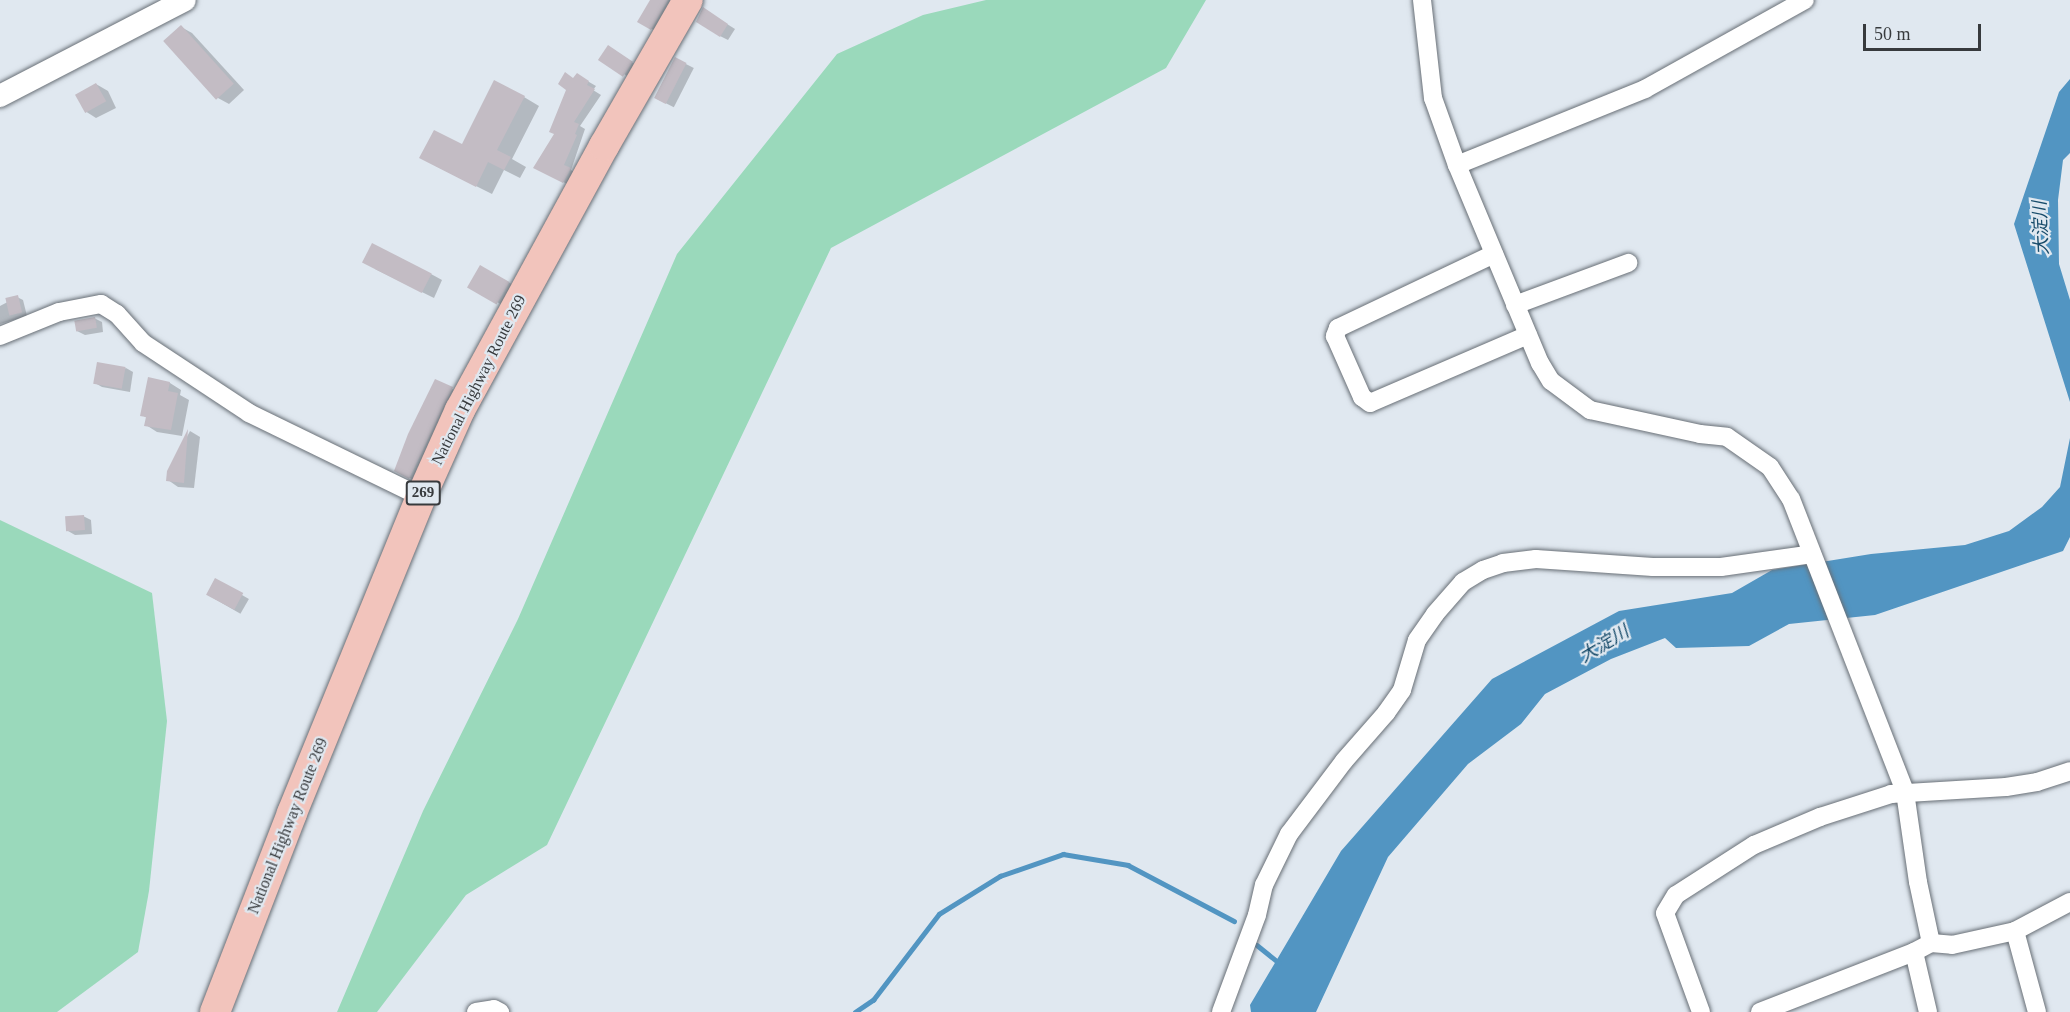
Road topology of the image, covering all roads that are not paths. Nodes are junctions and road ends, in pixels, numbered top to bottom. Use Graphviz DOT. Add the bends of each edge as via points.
graph roads {
  1 [pos="185,0"];
  2 [pos="688,0"];
  3 [pos="1422,0"];
  4 [pos="1805,0"];
  5 [pos="0,96"];
  6 [pos="1457,165"];
  7 [pos="1494,254"];
  8 [pos="1628,263"];
  9 [pos="1515,305"];
  10 [pos="1528,335"];
  11 [pos="0,336"];
  12 [pos="421,497"];
  13 [pos="1812,554"];
  14 [pos="2070,771"];
  15 [pos="1905,792"];
  16 [pos="2070,902"];
  17 [pos="2015,931"];
  18 [pos="1931,943"];
  19 [pos="1914,952"];
  20 [pos="215,1012"];
  21 [pos="476,1012"];
  22 [pos="500,1012"];
  23 [pos="1221,1012"];
  24 [pos="1701,1012"];
  25 [pos="1760,1012"];
  26 [pos="1928,1012"];
  27 [pos="2037,1012"];
  1 -- 5 [label="street"];
  2 -- 12 [label="highway, National Highway Route 269 / 269" via="460,410"];
  3 -- 6 [label="street" via="1433,98"];
  4 -- 6 [label="street" via="1645,89"];
  6 -- 7 [label="street"];
  7 -- 9 [label="street"];
  7 -- 10 [label="street" via="1338,328 1335,336 1362,397 1370,403"];
  8 -- 9 [label="street"];
  9 -- 10 [label="street"];
  10 -- 13 [label="street" via="1551,381 1590,410 1727,437 1770,467 1791,499"];
  11 -- 12 [label="street" via="58,312 101,304 117,314 143,343 249,412"];
  12 -- 20 [label="highway, National Highway Route 269 / 269"];
  13 -- 15 [label="street"];
  13 -- 23 [label="street" via="1721,567 1536,559 1503,563 1463,582 1417,640 1402,690 1289,834 1264,885"];
  14 -- 15 [label="street" via="2006,787"];
  15 -- 18 [label="street"];
  15 -- 24 [label="street" via="1820,817 1754,845 1676,895 1665,913"];
  16 -- 17 [label="street"];
  17 -- 18 [label="street" via="1952,945"];
  17 -- 27 [label="street"];
  18 -- 19 [label="street"];
  19 -- 25 [label="street"];
  19 -- 26 [label="street"];
  21 -- 22 [label="street"];
}
